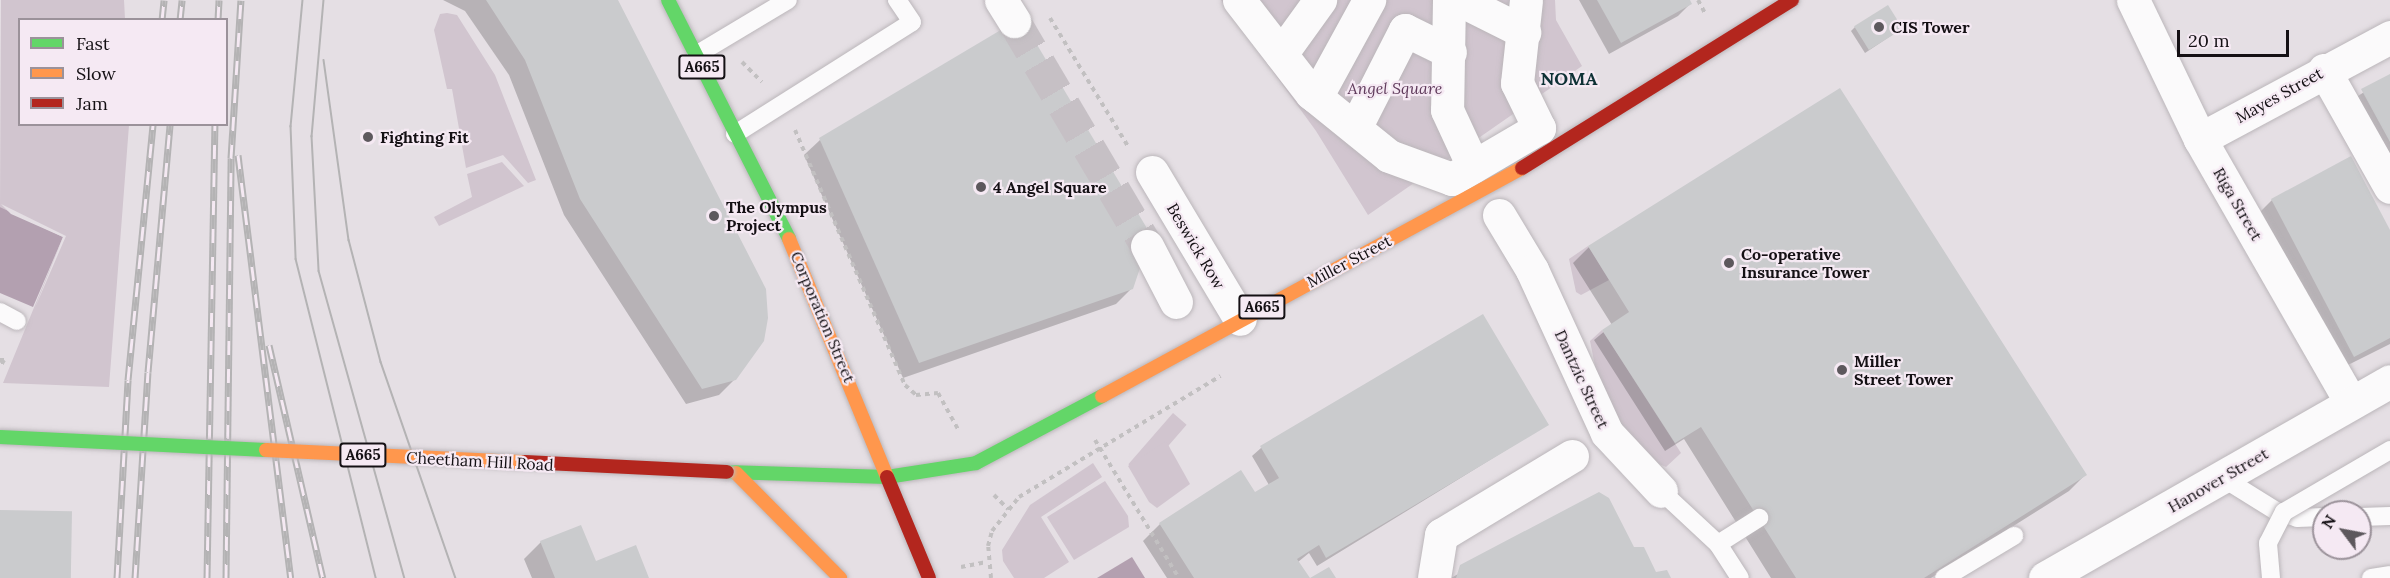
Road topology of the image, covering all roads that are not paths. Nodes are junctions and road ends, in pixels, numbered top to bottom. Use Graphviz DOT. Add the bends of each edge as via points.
graph roads {
  1 [pos="668,0"];
  2 [pos="788,0"];
  3 [pos="897,0"];
  4 [pos="1320,0"];
  5 [pos="1449,0"];
  6 [pos="1460,0"];
  7 [pos="1792,0"];
  8 [pos="2133,0"];
  9 [pos="1243,2"];
  10 [pos="1365,8"];
  11 [pos="1525,16"];
  12 [pos="2390,37"];
  13 [pos="1398,42"];
  14 [pos="1450,52"];
  15 [pos="1281,54"];
  16 [pos="696,55"];
  17 [pos="2324,70"];
  18 [pos="1316,97"];
  19 [pos="1355,129"];
  20 [pos="735,134"];
  21 [pos="2200,139"];
  22 [pos="1152,172"];
  23 [pos="1463,172"];
  24 [pos="2390,188"];
  25 [pos="1499,215"];
  26 [pos="1147,246"];
  27 [pos="1176,302"];
  28 [pos="0,312"];
  29 [pos="1240,319"];
  30 [pos="17,321"];
  31 [pos="2390,381"];
  32 [pos="2351,403"];
  33 [pos="0,437"];
  34 [pos="1591,443"];
  35 [pos="2390,450"];
  36 [pos="731,473"];
  37 [pos="887,477"];
  38 [pos="2223,478"];
  39 [pos="1661,491"];
  40 [pos="2389,516"];
  41 [pos="2312,517"];
  42 [pos="2372,517"];
  43 [pos="1759,518"];
  44 [pos="2014,536"];
  45 [pos="1718,544"];
  46 [pos="2390,575"];
  47 [pos="840,578"];
  48 [pos="928,578"];
  49 [pos="1434,578"];
  50 [pos="1740,578"];
  51 [pos="1944,578"];
  52 [pos="2045,578"];
  53 [pos="2271,578"];
  54 [pos="2371,578"];
  1 -- 16 [label="main road, Corporation Street / A665"];
  2 -- 16 [label="lane"];
  3 -- 20 [label="lane" via="912,22"];
  4 -- 15 [label="street"];
  5 -- 14 [label="street"];
  6 -- 11 [label="street"];
  7 -- 29 [label="main road, Miller Street / A665" via="1486,190"];
  8 -- 21 [label="street, Riga Street"];
  9 -- 15 [label="street"];
  10 -- 13 [label="street"];
  10 -- 18 [label="street"];
  11 -- 23 [label="street" via="1516,83 1539,128"];
  12 -- 17 [label="street, Mayes Street"];
  13 -- 14 [label="street" via="1405,30"];
  13 -- 19 [label="street"];
  14 -- 23 [label="street" via="1447,110"];
  15 -- 18 [label="street"];
  16 -- 20 [label="main road, Corporation Street / A665"];
  17 -- 21 [label="street, Mayes Street"];
  17 -- 24 [label="street"];
  18 -- 19 [label="street"];
  19 -- 23 [label="street" via="1389,156"];
  20 -- 37 [label="main road, Corporation Street / A665" via="807,277"];
  21 -- 32 [label="street, Riga Street"];
  22 -- 29 [label="street, Beswick Row"];
  25 -- 34 [label="street, Dantzic Street" via="1532,270"];
  26 -- 27 [label="street"];
  28 -- 30 [label="lane"];
  29 -- 37 [label="main road, Miller Street / A665" via="976,463"];
  31 -- 32 [label="street, Hanover Street"];
  32 -- 38 [label="street, Hanover Street"];
  33 -- 36 [label="main road, Cheetham Hill Road / A665, bridge"];
  34 -- 39 [label="street, Dantzic Street"];
  34 -- 49 [label="street" via="1441,535"];
  35 -- 53 [label="lane, bridge" via="2284,512 2268,543"];
  36 -- 37 [label="main road, Cheetham Hill Road"];
  36 -- 47 [label="main road"];
  37 -- 48 [label="main road, Corporation Street"];
  38 -- 41 [label="lane" via="2276,511 2297,518"];
  38 -- 52 [label="street, Hanover Street"];
  39 -- 45 [label="lane, Dantzic Street"];
  40 -- 42 [label="lane"];
  43 -- 45 [label="lane"];
  44 -- 51 [label="lane"];
  45 -- 50 [label="lane, Dantzic Street"];
  46 -- 54 [label="lane"];
}
